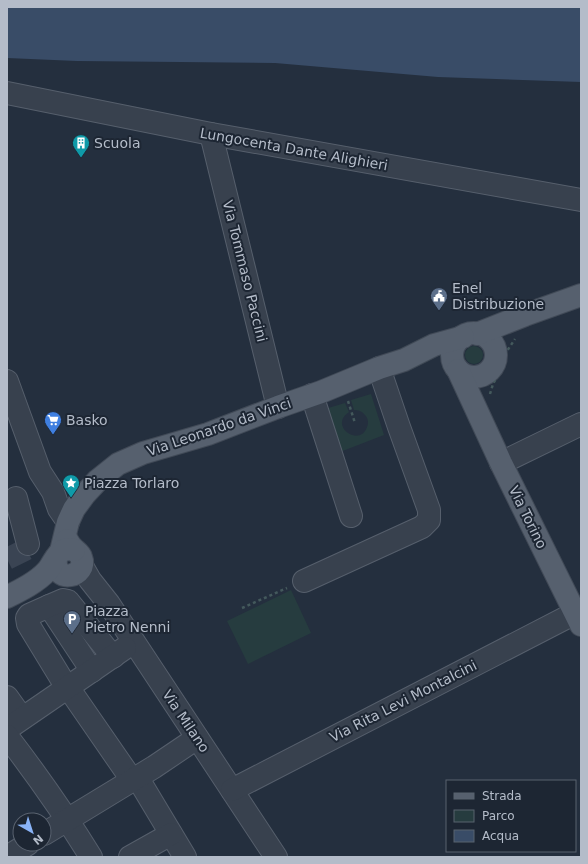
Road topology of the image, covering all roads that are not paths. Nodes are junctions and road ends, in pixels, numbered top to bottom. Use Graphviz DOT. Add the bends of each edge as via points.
graph roads {
  1 [pos="7,93"];
  2 [pos="211,134"];
  3 [pos="581,200"];
  4 [pos="581,295"];
  5 [pos="526,315"];
  6 [pos="470,335"];
  7 [pos="496,354"];
  8 [pos="404,360"];
  9 [pos="456,367"];
  10 [pos="379,368"];
  11 [pos="486,373"];
  12 [pos="7,381"];
  13 [pos="312,395"];
  14 [pos="483,402"];
  15 [pos="278,407"];
  16 [pos="581,424"];
  17 [pos="501,462"];
  18 [pos="51,490"];
  19 [pos="16,498"];
  20 [pos="351,516"];
  21 [pos="28,544"];
  22 [pos="68,554"];
  23 [pos="304,580"];
  24 [pos="7,596"];
  25 [pos="49,606"];
  26 [pos="579,616"];
  27 [pos="134,642"];
  28 [pos="113,656"];
  29 [pos="92,671"];
  30 [pos="67,688"];
  31 [pos="7,697"];
  32 [pos="12,727"];
  33 [pos="198,738"];
  34 [pos="134,779"];
  35 [pos="232,790"];
  36 [pos="68,820"];
  37 [pos="52,829"];
  38 [pos="171,834"];
  39 [pos="273,856"];
  40 [pos="91,857"];
  41 [pos="130,857"];
  42 [pos="185,857"];
  1 -- 2 [label="street, Lungocenta Dante Alighieri"];
  2 -- 3 [label="street, Lungocenta Dante Alighieri"];
  2 -- 15 [label="street, Via Tommaso Paccini"];
  4 -- 5 [label="main road, Via Leonardo da Vinci"];
  5 -- 6 [label="main road, Via Leonardo da Vinci"];
  5 -- 7 [label="main road, Via Leonardo da Vinci" via="504,335"];
  6 -- 7 [label="main road" via="483,335 488,338"];
  6 -- 8 [label="main road, Via Leonardo da Vinci" via="434,345"];
  6 -- 9 [label="main road" via="457,342 453,356"];
  7 -- 11 [label="main road" via="492,368"];
  8 -- 9 [label="main road, Via Leonardo da Vinci" via="438,357"];
  8 -- 10 [label="main road, Via Leonardo da Vinci"];
  9 -- 11 [label="main road" via="469,376 481,376"];
  9 -- 14 [label="main road, Via Torino"];
  10 -- 13 [label="main road, Via Leonardo da Vinci"];
  10 -- 23 [label="street" via="429,510 429,520 422,527"];
  11 -- 14 [label="main road" via="481,386"];
  12 -- 18 [label="street" via="40,472"];
  13 -- 15 [label="main road, Via Leonardo da Vinci"];
  13 -- 20 [label="street"];
  14 -- 17 [label="main road, Via Torino"];
  15 -- 22 [label="main road, Via Leonardo da Vinci" via="118,464 98,480 74,509"];
  16 -- 17 [label="street"];
  17 -- 26 [label="main road, Via Torino"];
  18 -- 19 [label="street"];
  18 -- 22 [label="street" via="59,509"];
  19 -- 21 [label="street"];
  22 -- 24 [label="main road" via="37,580"];
  22 -- 27 [label="street, Via Milano" via="84,580 95,586 110,604"];
  25 -- 28 [label="street" via="63,600 68,601"];
  25 -- 29 [label="street"];
  25 -- 30 [label="street" via="29,615 28,624"];
  26 -- 35 [label="street, Via Rita Levi Montalcini"];
  27 -- 28 [label="street"];
  27 -- 33 [label="street, Via Milano"];
  28 -- 29 [label="street"];
  29 -- 30 [label="street"];
  30 -- 32 [label="street"];
  30 -- 34 [label="street"];
  31 -- 32 [label="street"];
  32 -- 36 [label="street" via="39,778"];
  33 -- 34 [label="street"];
  33 -- 35 [label="street, Via Milano"];
  34 -- 36 [label="street"];
  34 -- 38 [label="street"];
  35 -- 39 [label="street, Via Milano"];
  36 -- 37 [label="street"];
  36 -- 40 [label="street"];
  38 -- 41 [label="street"];
  38 -- 42 [label="street"];
}
